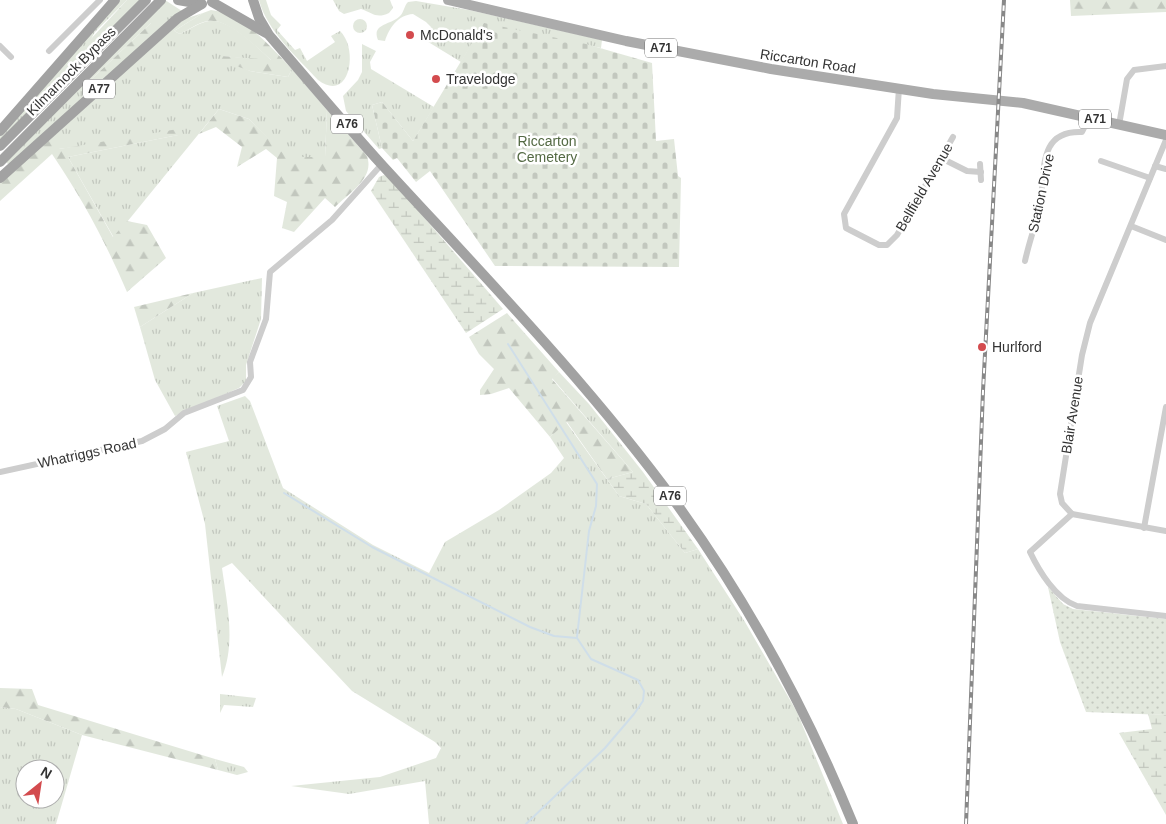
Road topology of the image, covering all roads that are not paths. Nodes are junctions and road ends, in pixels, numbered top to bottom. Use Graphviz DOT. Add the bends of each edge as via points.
graph roads {
  1 [pos="100,0"];
  2 [pos="114,0"];
  3 [pos="146,0"];
  4 [pos="161,0"];
  5 [pos="253,0"];
  6 [pos="448,0"];
  7 [pos="182,1"];
  8 [pos="211,2"];
  9 [pos="269,35"];
  10 [pos="0,46"];
  11 [pos="49,51"];
  12 [pos="11,57"];
  13 [pos="1166,66"];
  14 [pos="899,88"];
  15 [pos="1089,118"];
  16 [pos="1119,125"];
  17 [pos="0,130"];
  18 [pos="1166,134"];
  19 [pos="953,136"];
  20 [pos="1166,140"];
  21 [pos="0,146"];
  22 [pos="940,158"];
  23 [pos="1100,161"];
  24 [pos="0,162"];
  25 [pos="382,164"];
  26 [pos="980,164"];
  27 [pos="1155,166"];
  28 [pos="1166,169"];
  29 [pos="981,172"];
  30 [pos="0,178"];
  31 [pos="1150,178"];
  32 [pos="981,180"];
  33 [pos="1131,226"];
  34 [pos="1166,240"];
  35 [pos="1025,261"];
  36 [pos="1166,407"];
  37 [pos="0,472"];
  38 [pos="1072,514"];
  39 [pos="1144,528"];
  40 [pos="1166,532"];
  41 [pos="1166,616"];
  42 [pos="853,824"];
  1 -- 11 [label="street"];
  2 -- 17 [label="highway"];
  3 -- 21 [label="highway, Kilmarnock Bypass / A77"];
  4 -- 24 [label="highway, Kilmarnock Bypass / A77"];
  5 -- 9 [label="highway, A76"];
  6 -- 14 [label="main road, Riccarton Road / A71" via="771,70"];
  7 -- 8 [label="highway, A76"];
  8 -- 9 [label="highway, A76"];
  8 -- 30 [label="highway, A77" via="178,18"];
  9 -- 25 [label="highway, A76"];
  10 -- 12 [label="street"];
  13 -- 16 [label="street" via="1134,70 1127,79"];
  14 -- 15 [label="main road, Riccarton Road / A71" via="1023,103"];
  14 -- 22 [label="street, Bellfield Avenue" via="897,118 844,214 846,228 879,245 887,245 897,235"];
  15 -- 16 [label="main road, Riccarton Road / A71"];
  15 -- 35 [label="street, Station Drive" via="1082,132 1059,136 1045,156 1040,203"];
  16 -- 18 [label="main road, Riccarton Road / A71"];
  19 -- 22 [label="street, Bellfield Avenue"];
  20 -- 27 [label="street, Blair Avenue"];
  22 -- 29 [label="street" via="967,171"];
  23 -- 31 [label="street"];
  25 -- 37 [label="street, Whatriggs Road" via="332,220 270,272 266,319 250,362 251,377 243,390 184,414 142,441"];
  25 -- 42 [label="highway, A76" via="586,391 678,506 732,587 781,671 825,758"];
  26 -- 29 [label="street"];
  27 -- 28 [label="street"];
  27 -- 31 [label="street, Blair Avenue"];
  29 -- 32 [label="street"];
  31 -- 33 [label="street, Blair Avenue"];
  33 -- 34 [label="street"];
  33 -- 38 [label="street, Blair Avenue" via="1090,323 1082,355 1060,494 1065,509"];
  36 -- 39 [label="street"];
  38 -- 39 [label="street"];
  38 -- 41 [label="street" via="1030,552 1060,596 1077,606"];
  39 -- 40 [label="street"];
}
